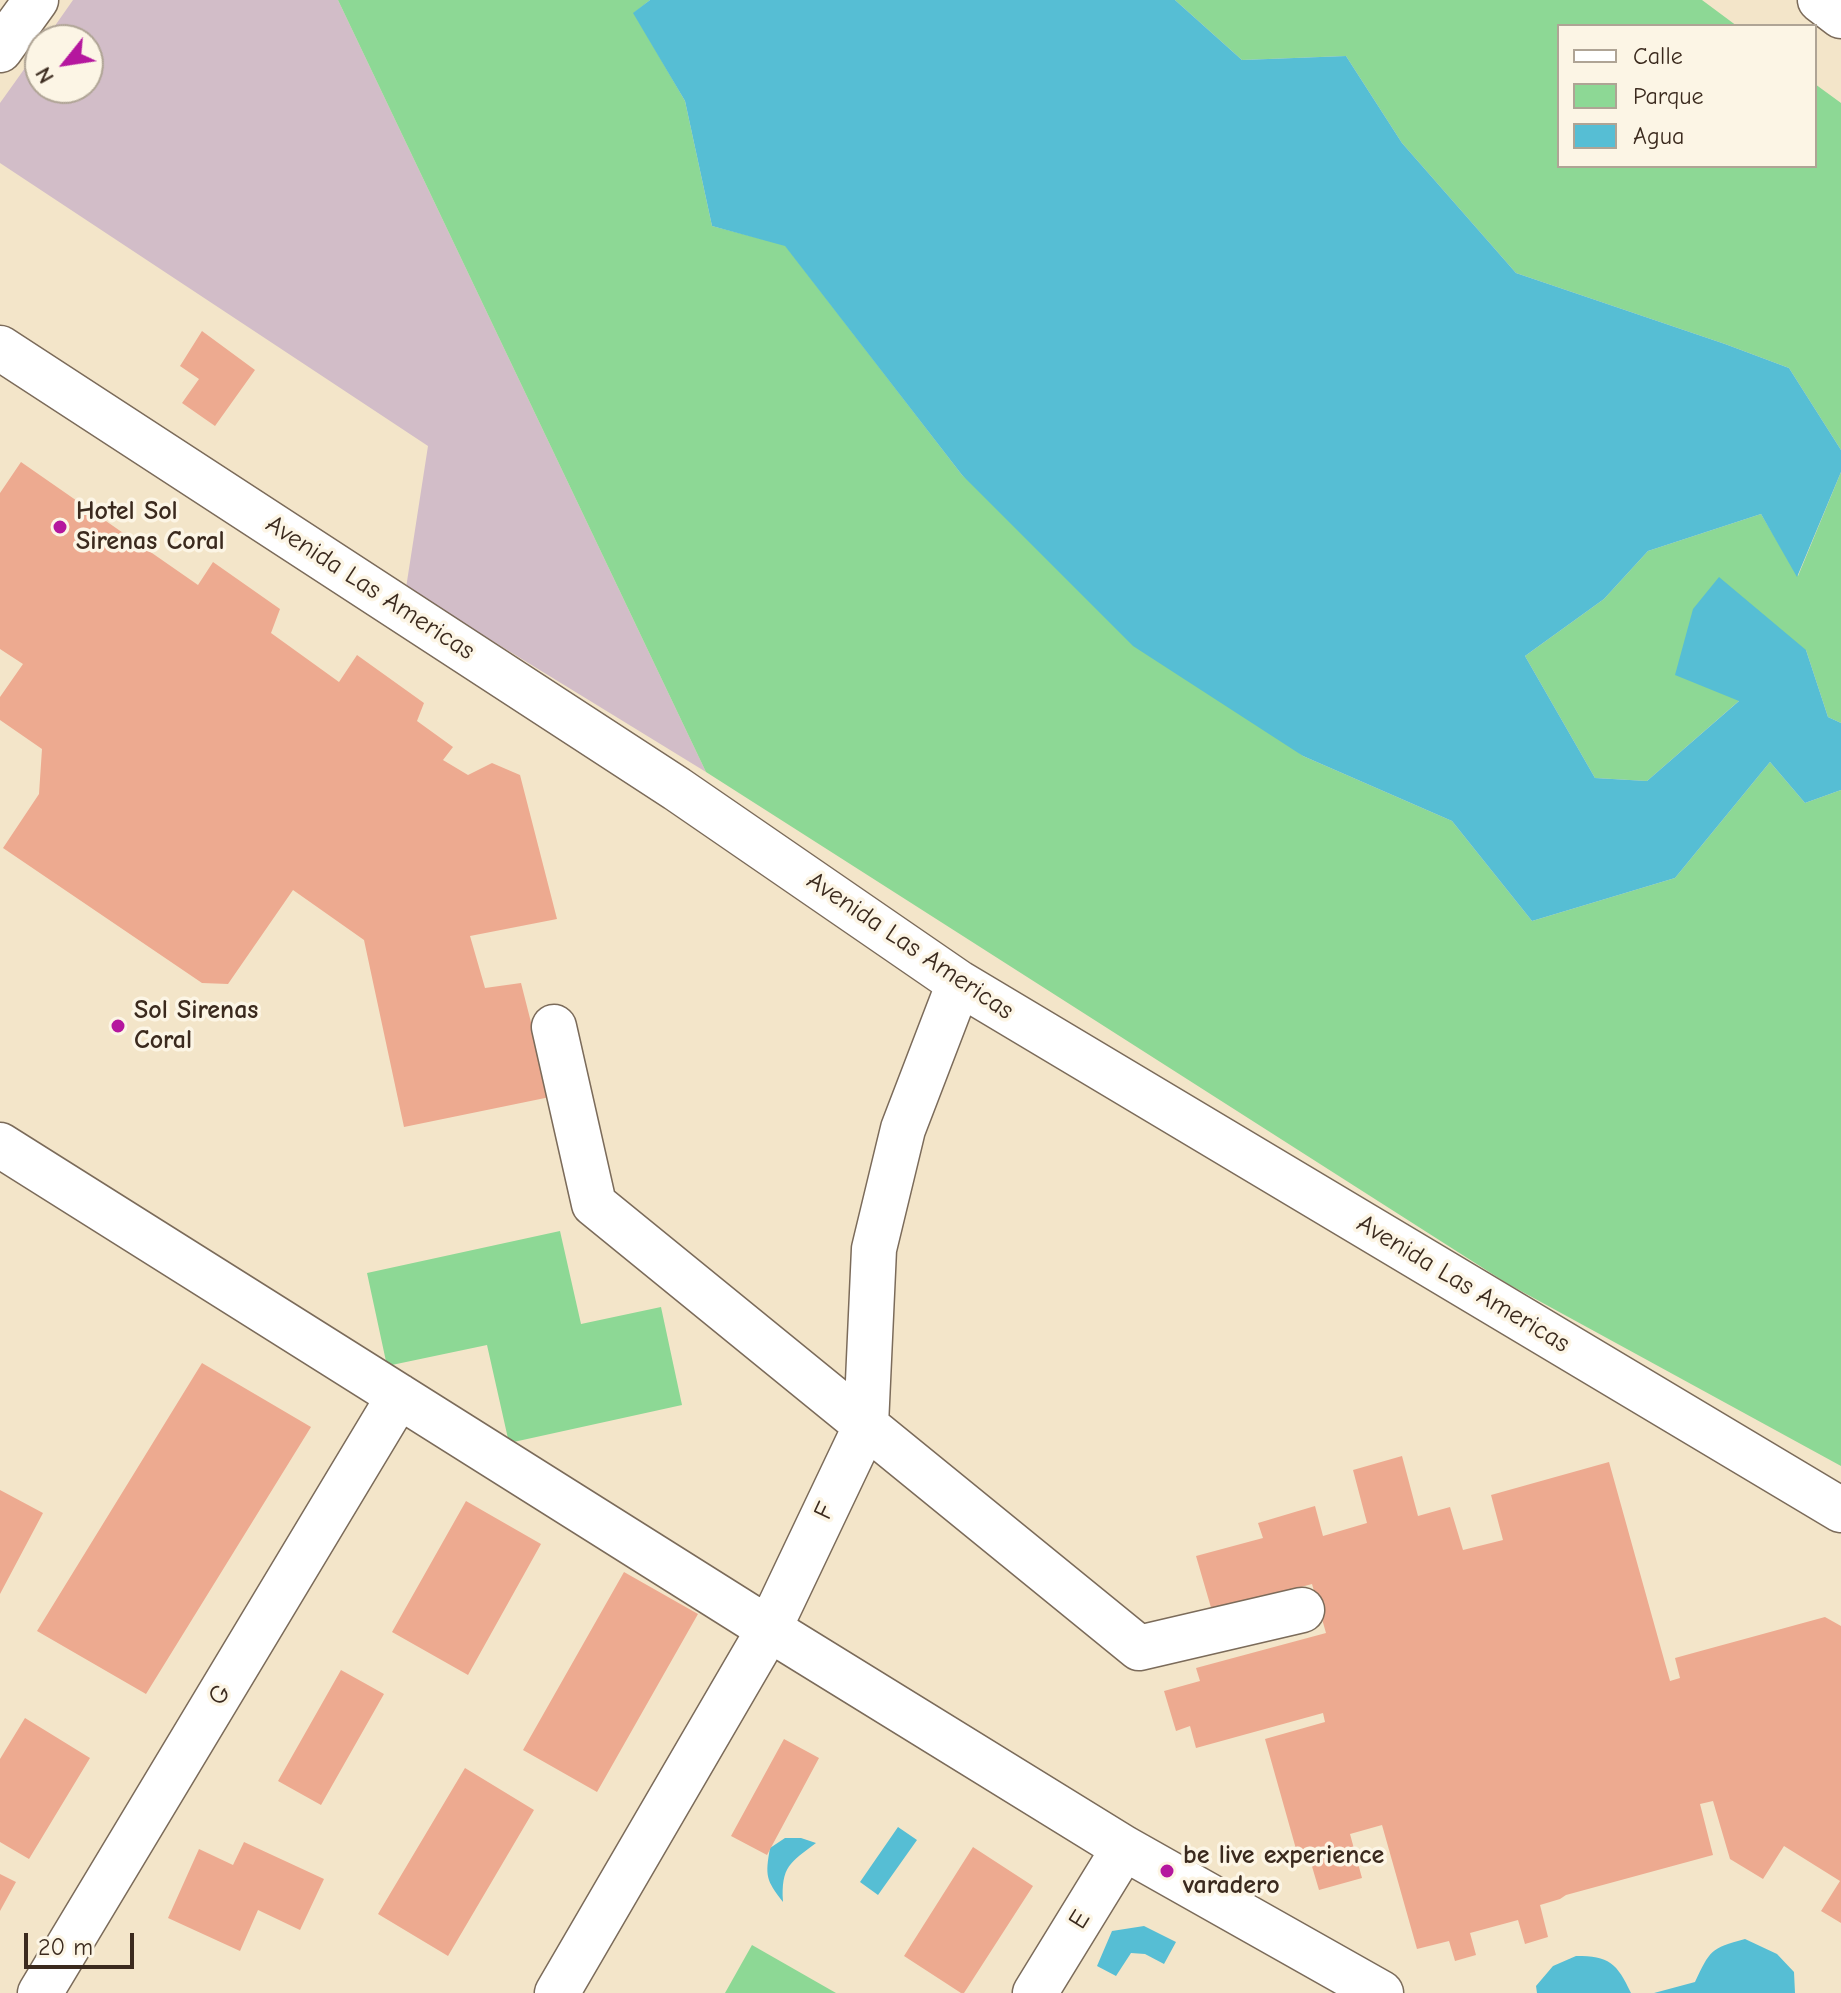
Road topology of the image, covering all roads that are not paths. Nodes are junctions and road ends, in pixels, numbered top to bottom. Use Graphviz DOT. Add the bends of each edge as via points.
graph roads {
  1 [pos="36,0"];
  2 [pos="1820,0"];
  3 [pos="1841,16"];
  4 [pos="0,50"];
  5 [pos="0,348"];
  6 [pos="959,983"];
  7 [pos="554,1027"];
  8 [pos="0,1145"];
  9 [pos="399,1396"];
  10 [pos="866,1425"];
  11 [pos="1841,1510"];
  12 [pos="1302,1610"];
  13 [pos="769,1629"];
  14 [pos="1124,1848"];
  15 [pos="40,1993"];
  16 [pos="557,1993"];
  17 [pos="1035,1993"];
  18 [pos="1381,1993"];
  1 -- 4 [label="main road"];
  2 -- 3 [label="main road"];
  5 -- 6 [label="main road, Avenida Las Americas" via="664,780"];
  6 -- 10 [label="main road, F" via="903,1129 874,1249"];
  6 -- 11 [label="main road, Avenida Las Americas"];
  7 -- 10 [label="main road" via="594,1204"];
  8 -- 9 [label="main road"];
  9 -- 13 [label="main road"];
  9 -- 15 [label="main road, G"];
  10 -- 12 [label="main road" via="1139,1648"];
  10 -- 13 [label="main road, F"];
  13 -- 14 [label="main road"];
  13 -- 16 [label="main road, F"];
  14 -- 17 [label="main road, E"];
  14 -- 18 [label="main road"];
}
